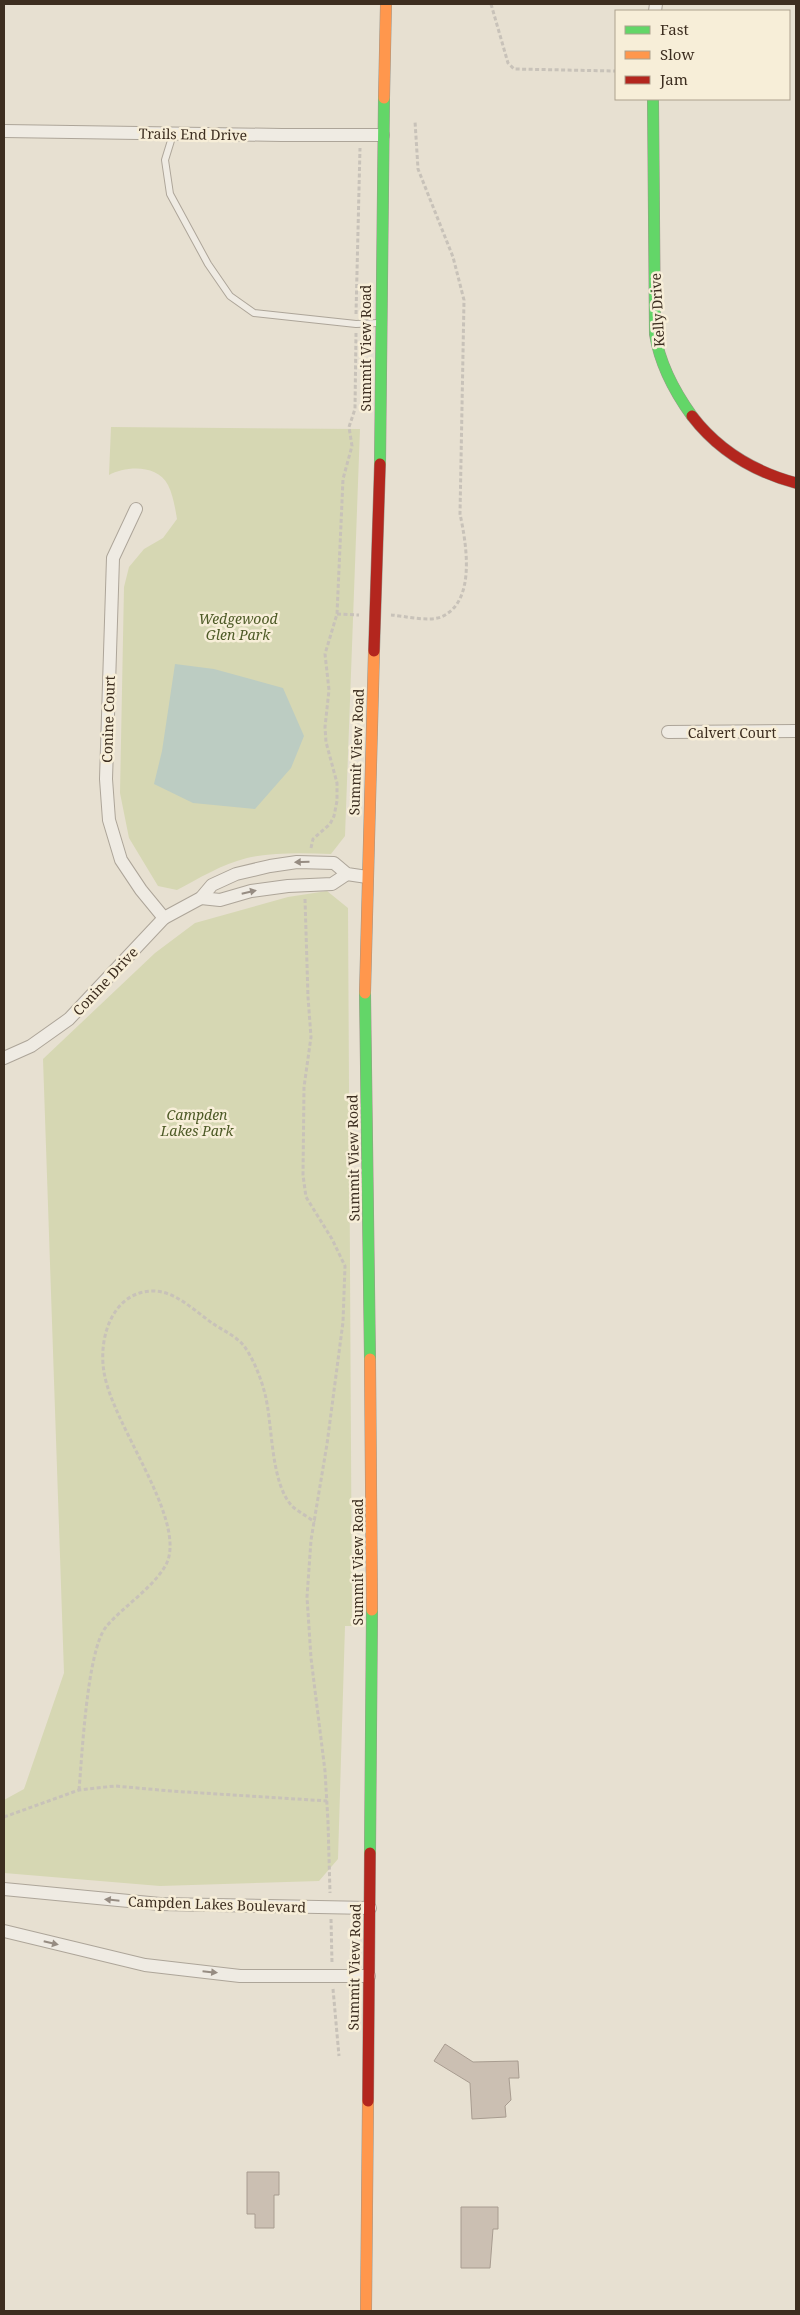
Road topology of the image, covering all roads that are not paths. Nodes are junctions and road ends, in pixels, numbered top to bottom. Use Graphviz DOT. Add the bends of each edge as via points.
graph roads {
  1 [pos="386,4"];
  2 [pos="653,100"];
  3 [pos="4,131"];
  4 [pos="173,134"];
  5 [pos="383,134"];
  6 [pos="380,323"];
  7 [pos="796,483"];
  8 [pos="136,509"];
  9 [pos="796,731"];
  10 [pos="668,732"];
  11 [pos="347,874"];
  12 [pos="367,877"];
  13 [pos="202,898"];
  14 [pos="164,918"];
  15 [pos="4,1058"];
  16 [pos="4,1889"];
  17 [pos="370,1908"];
  18 [pos="4,1931"];
  19 [pos="369,1976"];
  20 [pos="366,2311"];
  1 -- 5 [label="street, Summit View Road"];
  2 -- 7 [label="street, Kelly Drive" via="655,319 660,357 675,392 701,426 729,454 782,481"];
  3 -- 4 [label="street, Trails End Drive"];
  4 -- 5 [label="street, Trails End Drive"];
  4 -- 6 [label="lane" via="165,160 170,194 208,264 230,296 254,313 356,324"];
  5 -- 6 [label="street, Summit View Road"];
  6 -- 12 [label="street, Summit View Road" via="380,449"];
  8 -- 14 [label="street, Conine Court" via="113,558 106,779 109,820 121,860"];
  9 -- 10 [label="street, Calvert Court"];
  11 -- 12 [label="street, Conine Drive"];
  13 -- 11 [label="street, Conine Drive, one-way" via="220,900 251,891 332,884"];
  11 -- 13 [label="street, Conine Drive, one-way" via="334,864 307,862 270,866 236,874 212,885"];
  12 -- 17 [label="street, Summit View Road" via="365,1009 373,1535"];
  13 -- 14 [label="street, Conine Drive"];
  14 -- 15 [label="street, Conine Drive" via="68,1019 31,1046"];
  17 -- 16 [label="street, Campden Lakes Boulevard, one-way" via="160,1904"];
  17 -- 19 [label="street, Summit View Road"];
  18 -- 19 [label="street, one-way" via="145,1965 240,1976"];
  19 -- 20 [label="street, Summit View Road"];
}
